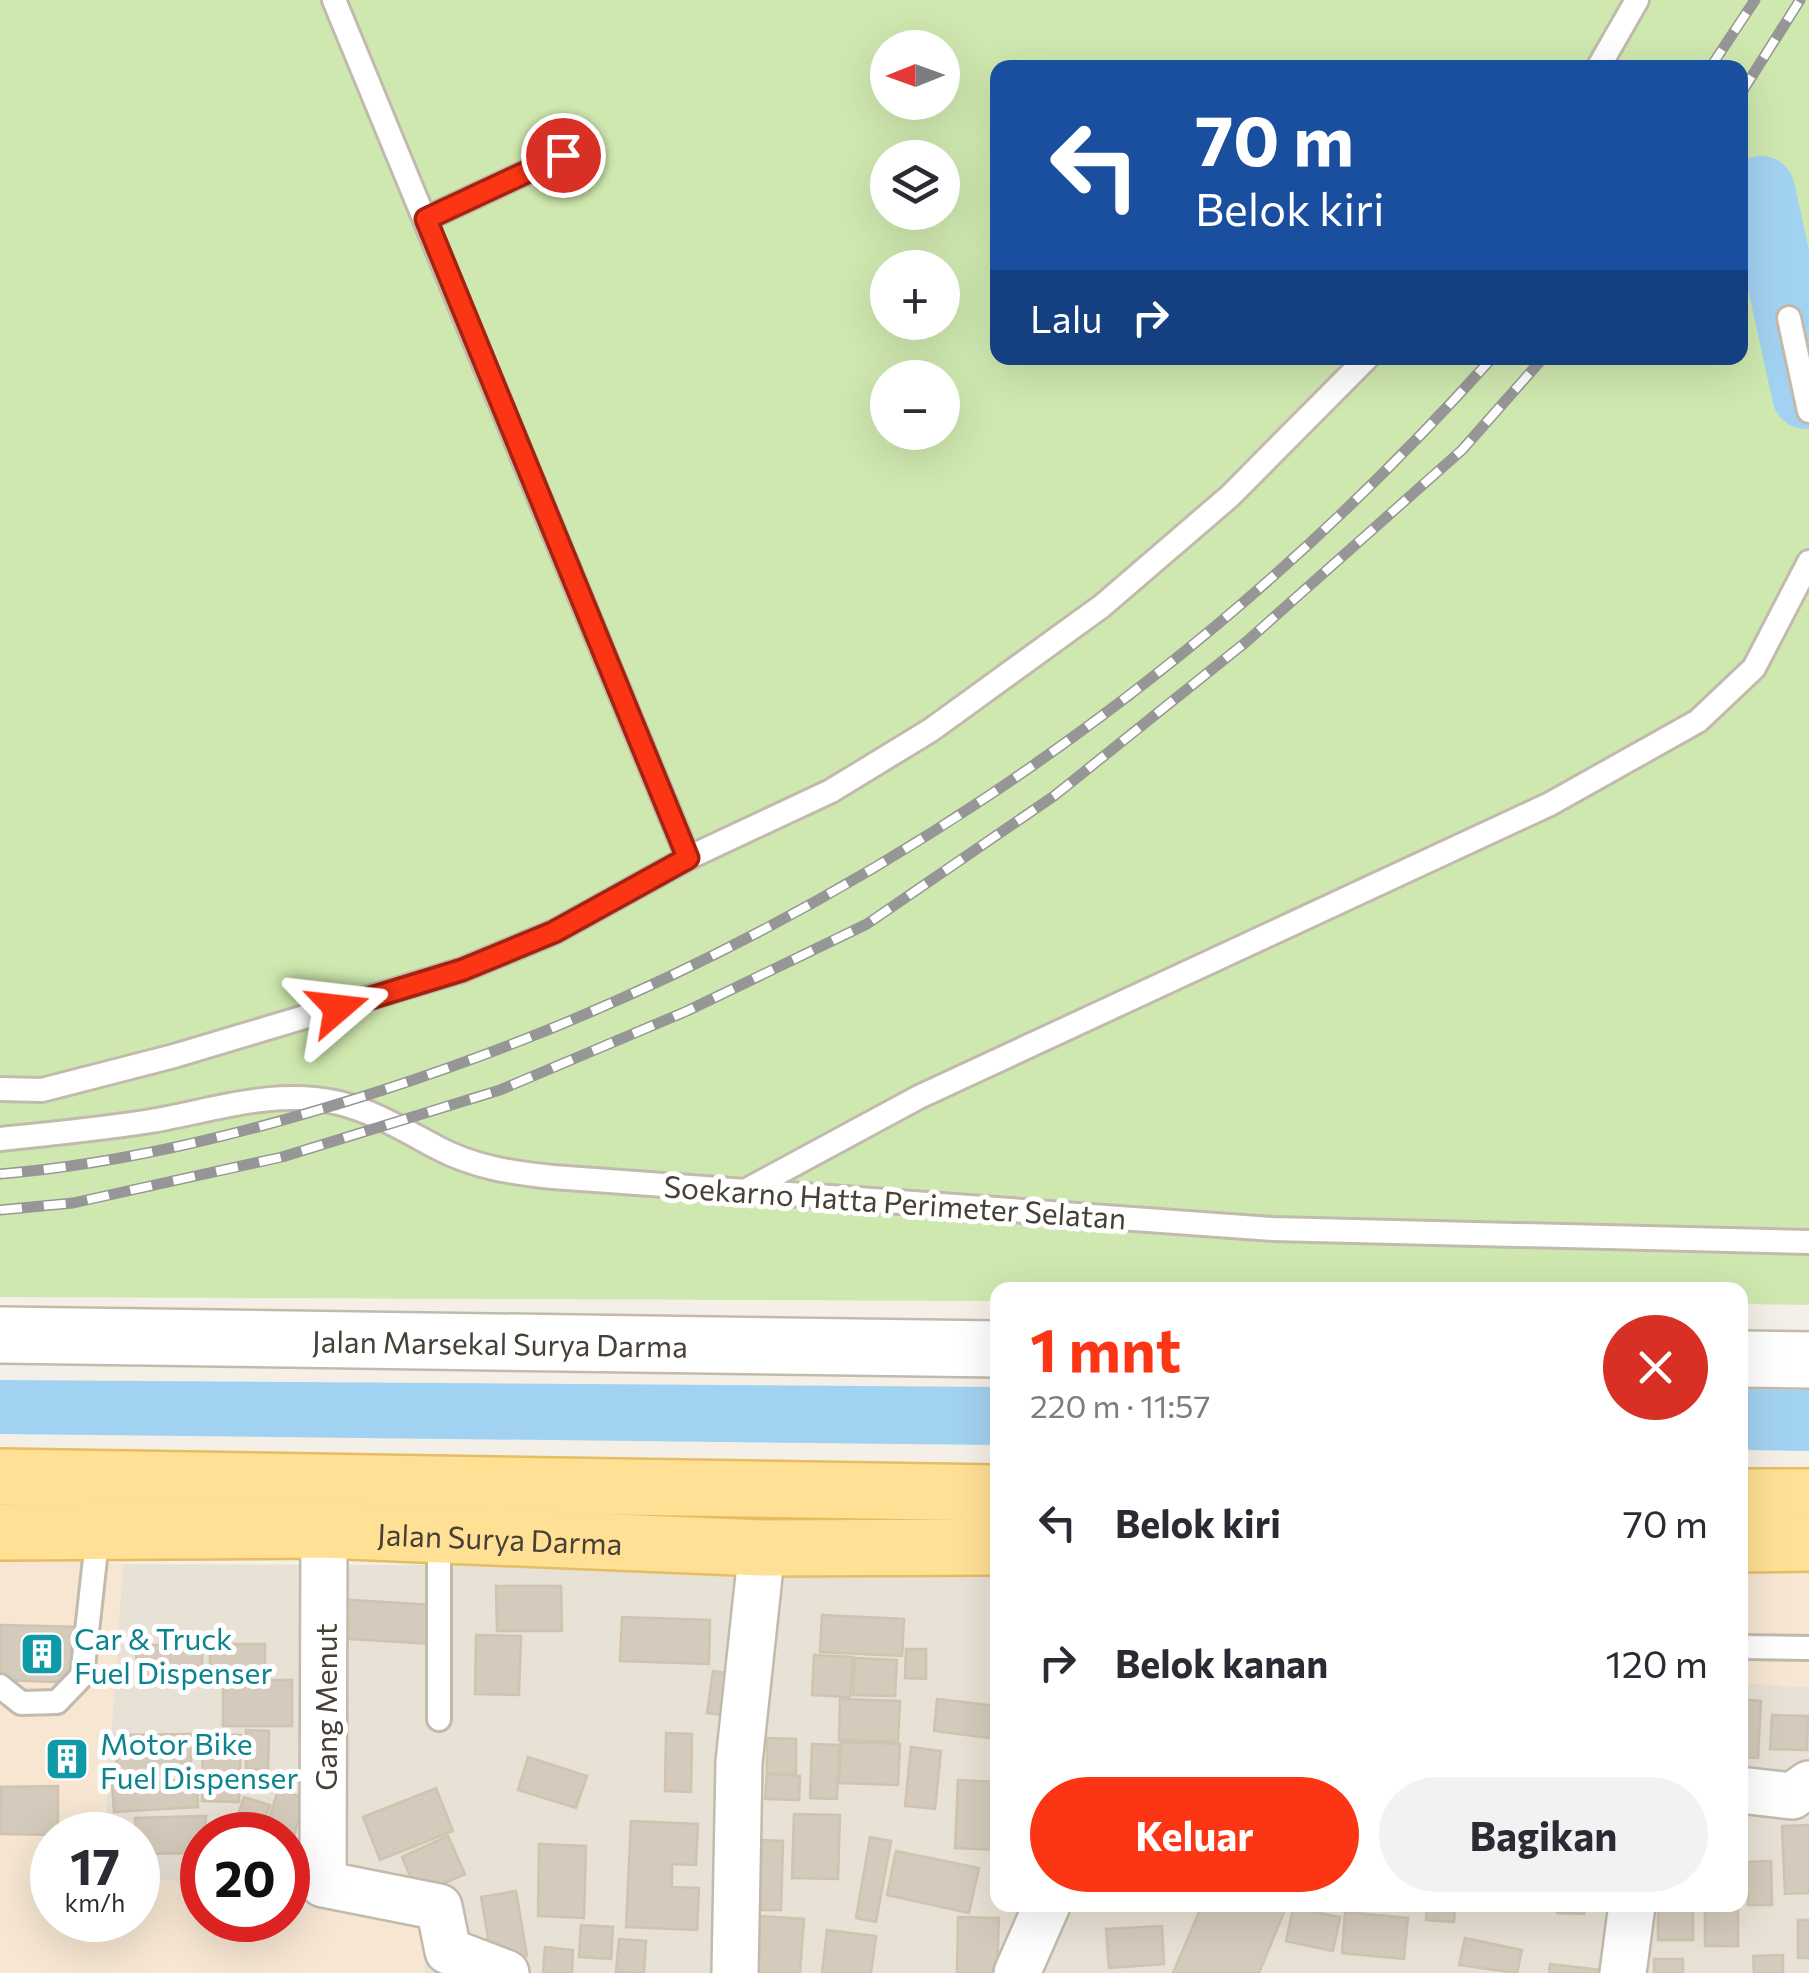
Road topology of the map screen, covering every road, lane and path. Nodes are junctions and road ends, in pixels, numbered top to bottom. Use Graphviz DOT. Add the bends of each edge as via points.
graph roads {
  1 [pos="334,0"];
  2 [pos="1637,0"];
  3 [pos="1603,60"];
  4 [pos="563,155"];
  5 [pos="426,219"];
  6 [pos="1789,318"];
  7 [pos="1360,365"];
  8 [pos="1809,412"];
  9 [pos="1809,562"];
  10 [pos="688,858"];
  11 [pos="0,1089"];
  12 [pos="0,1139"];
  13 [pos="745,1190"];
  14 [pos="1809,1242"];
  15 [pos="0,1335"];
  16 [pos="990,1349"];
  17 [pos="1748,1359"];
  18 [pos="1809,1360"];
  19 [pos="0,1478"];
  20 [pos="990,1493"];
  21 [pos="1748,1497"];
  22 [pos="1809,1497"];
  23 [pos="324,1530"];
  24 [pos="0,1532"];
  25 [pos="98,1532"];
  26 [pos="439,1536"];
  27 [pos="1809,1543"];
  28 [pos="1748,1544"];
  29 [pos="990,1547"];
  30 [pos="762,1548"];
  31 [pos="1748,1647"];
  32 [pos="1809,1648"];
  33 [pos="0,1686"];
  34 [pos="439,1720"];
  35 [pos="1809,1784"];
  36 [pos="1748,1791"];
  37 [pos="1044,1912"];
  38 [pos="1631,1912"];
  39 [pos="506,1973"];
  40 [pos="735,1973"];
  41 [pos="1017,1973"];
  42 [pos="1623,1973"];
  1 -- 5 [label="lane"];
  2 -- 3 [label="lane"];
  4 -- 5 [label="lane"];
  5 -- 10 [label="lane"];
  6 -- 8 [label="lane"];
  7 -- 10 [label="lane" via="1230,496 1102,606 831,792"];
  9 -- 13 [label="lane" via="1754,668 1698,721 1550,804 889,1112"];
  10 -- 11 [label="lane" via="554,932 462,970 80,1081 42,1090"];
  12 -- 13 [label="lane, Soekarno Hatta Perimeter Selatan" via="298,1097 395,1122 498,1172"];
  13 -- 14 [label="lane, Soekarno Hatta Perimeter Selatan" via="1273,1229"];
  15 -- 16 [label="street, Jalan Marsekal Surya Darma"];
  17 -- 18 [label="street"];
  19 -- 20 [label="main road, Jalan Surya Darma"];
  21 -- 22 [label="main road"];
  23 -- 25 [label="main road, Jalan Surya Darma"];
  23 -- 26 [label="main road, Jalan Surya Darma"];
  23 -- 39 [label="street, Gang Menut" via="324,1884 440,1907 448,1952"];
  24 -- 25 [label="main road, Jalan Surya Darma"];
  25 -- 33 [label="lane" via="82,1676 58,1702 21,1703"];
  26 -- 30 [label="main road, Jalan Surya Darma"];
  26 -- 34 [label="lane"];
  27 -- 28 [label="main road"];
  29 -- 30 [label="main road, Jalan Surya Darma"];
  30 -- 40 [label="street" via="739,1762"];
  31 -- 32 [label="lane"];
  35 -- 36 [label="street" via="1792,1796"];
  37 -- 41 [label="street"];
  38 -- 42 [label="street"];
}
